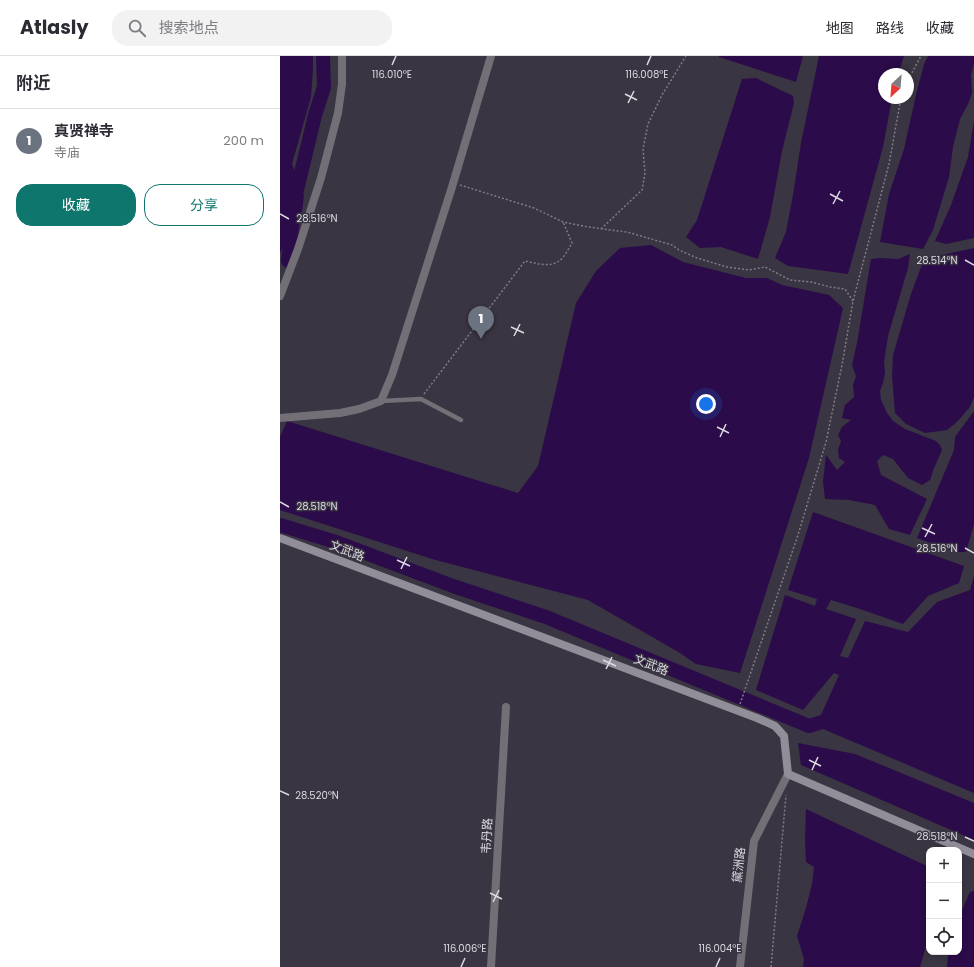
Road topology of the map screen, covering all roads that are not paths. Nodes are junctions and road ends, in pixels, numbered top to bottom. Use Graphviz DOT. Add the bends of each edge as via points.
graph roads {
  1 [pos="342,56"];
  2 [pos="491,56"];
  3 [pos="280,296"];
  4 [pos="381,401"];
  5 [pos="280,418"];
  6 [pos="461,420"];
  7 [pos="280,538"];
  8 [pos="506,707"];
  9 [pos="788,774"];
  10 [pos="974,854"];
  11 [pos="491,967"];
  12 [pos="740,967"];
  1 -- 3 [label="street" via="338,113 321,178"];
  2 -- 4 [label="street" via="392,375"];
  4 -- 5 [label="street" via="340,413"];
  4 -- 6 [label="lane" via="420,399"];
  7 -- 9 [label="main road, 文武路" via="774,726 784,736"];
  8 -- 11 [label="street, 韦丹路"];
  9 -- 10 [label="main road"];
  9 -- 12 [label="street, 黛洲路" via="754,841"];
}
